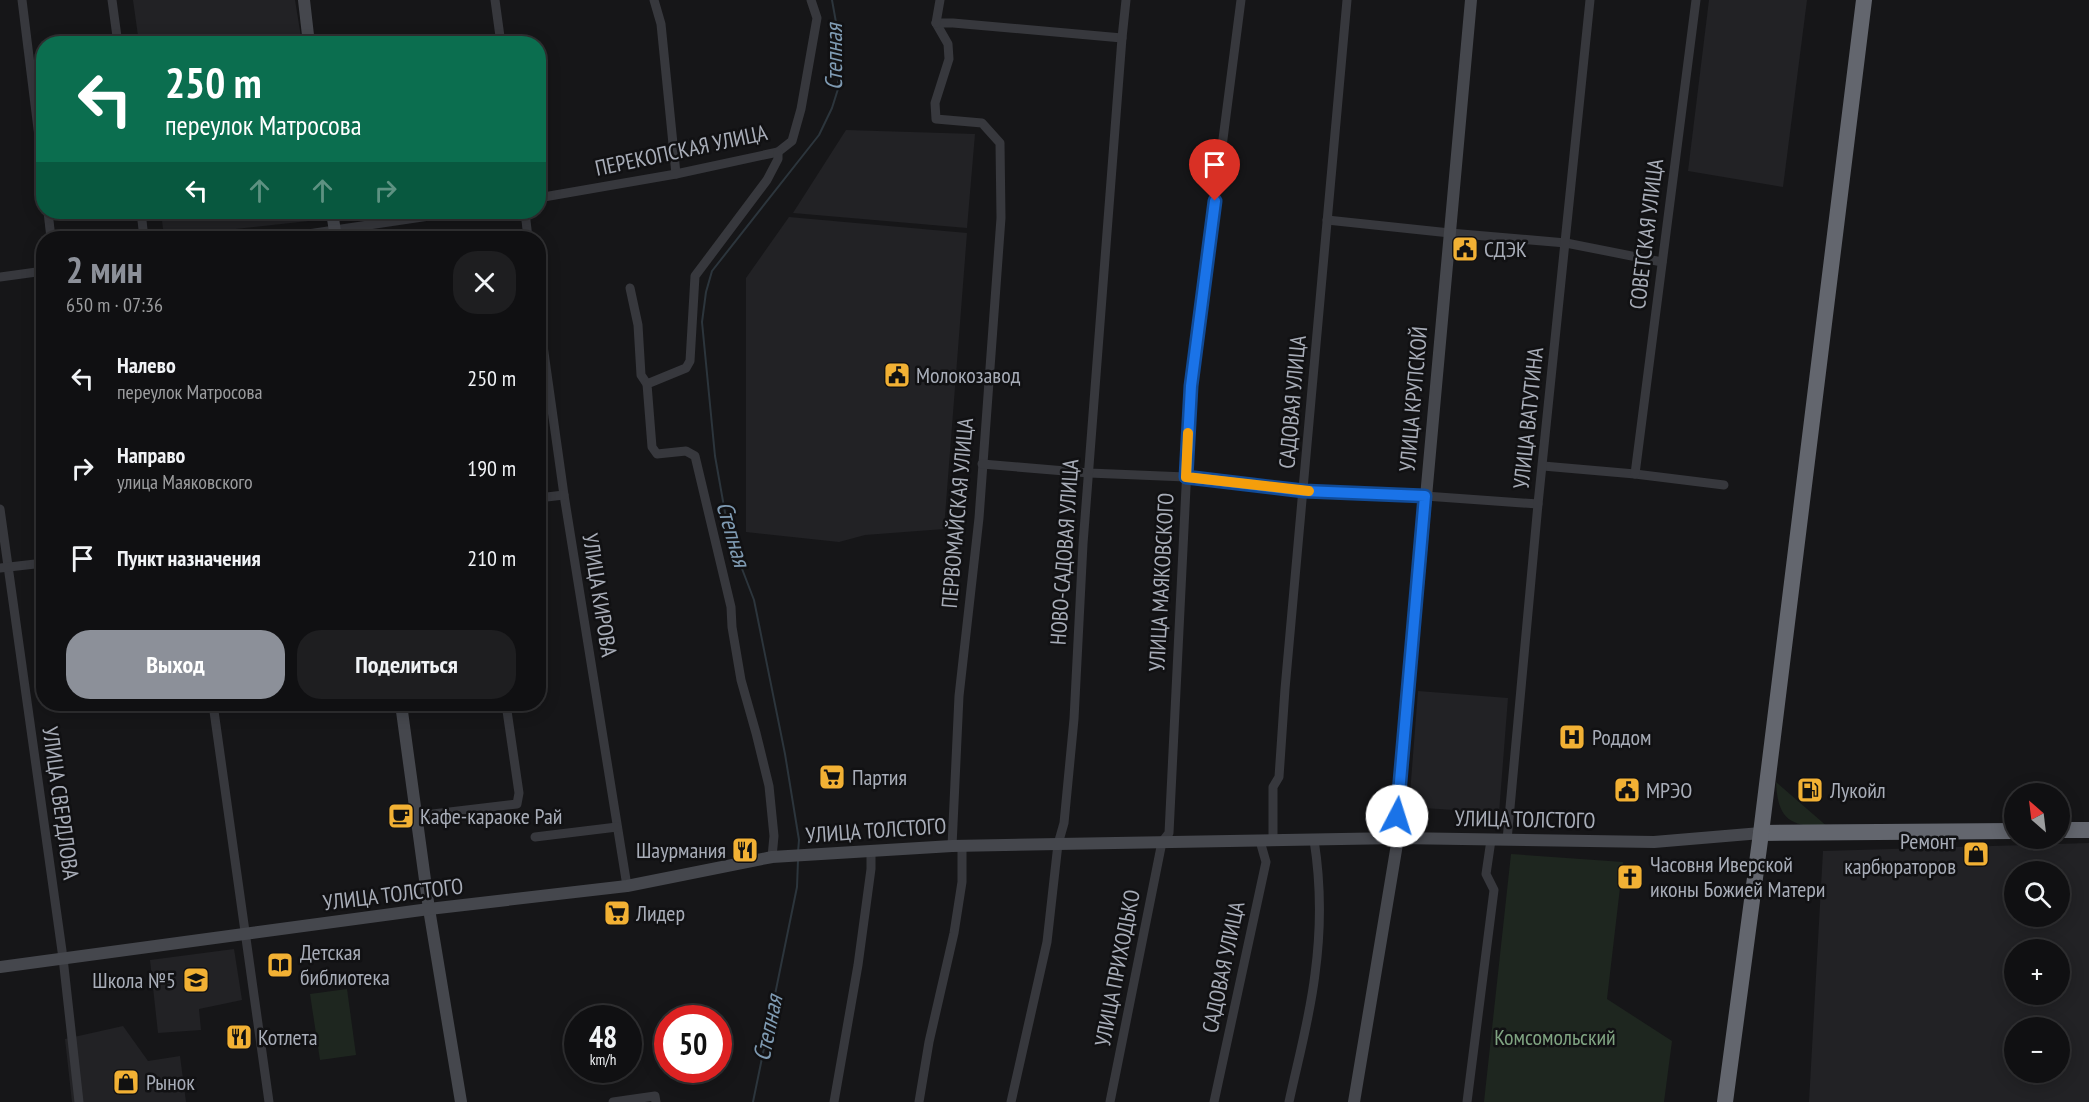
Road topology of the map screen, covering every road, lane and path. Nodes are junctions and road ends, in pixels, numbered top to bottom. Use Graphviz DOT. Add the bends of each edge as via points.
graph roads {
  1 [pos="22,0"];
  2 [pos="112,0"];
  3 [pos="304,0"];
  4 [pos="495,0"];
  5 [pos="654,0"];
  6 [pos="811,0"];
  7 [pos="940,0"];
  8 [pos="1126,0"];
  9 [pos="1241,0"];
  10 [pos="1347,0"];
  11 [pos="1471,0"];
  12 [pos="1590,0"];
  13 [pos="1696,0"];
  14 [pos="1864,0"];
  15 [pos="936,23"];
  16 [pos="117,36"];
  17 [pos="308,36"];
  18 [pos="500,36"];
  19 [pos="1122,38"];
  20 [pos="36,113"];
  21 [pos="778,152"];
  22 [pos="676,174"];
  23 [pos="546,197"];
  24 [pos="419,219"];
  25 [pos="1327,220"];
  26 [pos="356,231"];
  27 [pos="1450,233"];
  28 [pos="1566,243"];
  29 [pos="1662,262"];
  30 [pos="36,272"];
  31 [pos="0,277"];
  32 [pos="630,288"];
  33 [pos="546,367"];
  34 [pos="647,384"];
  35 [pos="982,464"];
  36 [pos="1543,466"];
  37 [pos="1089,473"];
  38 [pos="1635,474"];
  39 [pos="1186,477"];
  40 [pos="1724,485"];
  41 [pos="1304,491"];
  42 [pos="564,495"];
  43 [pos="1425,496"];
  44 [pos="546,497"];
  45 [pos="1538,504"];
  46 [pos="0,509"];
  47 [pos="36,564"];
  48 [pos="4,568"];
  49 [pos="214,711"];
  50 [pos="402,711"];
  51 [pos="507,711"];
  52 [pos="416,816"];
  53 [pos="617,827"];
  54 [pos="2070,830"];
  55 [pos="2089,830"];
  56 [pos="2004,831"];
  57 [pos="1761,833"];
  58 [pos="535,837"];
  59 [pos="1396,839"];
  60 [pos="1314,840"];
  61 [pos="1491,840"];
  62 [pos="1507,840"];
  63 [pos="1267,841"];
  64 [pos="1162,842"];
  65 [pos="1058,844"];
  66 [pos="957,845"];
  67 [pos="871,851"];
  68 [pos="776,857"];
  69 [pos="627,886"];
  70 [pos="429,909"];
  71 [pos="244,935"];
  72 [pos="63,958"];
  73 [pos="0,967"];
  74 [pos="656,1099"];
  75 [pos="79,1102"];
  76 [pos="269,1102"];
  77 [pos="461,1102"];
  78 [pos="613,1102"];
  79 [pos="834,1102"];
  80 [pos="919,1102"];
  81 [pos="1011,1102"];
  82 [pos="1110,1102"];
  83 [pos="1214,1102"];
  84 [pos="1289,1102"];
  85 [pos="1354,1102"];
  86 [pos="1467,1102"];
  87 [pos="1725,1102"];
  1 -- 20 [label="street"];
  2 -- 16 [label="street"];
  3 -- 17 [label="main road"];
  4 -- 18 [label="street"];
  5 -- 22 [label="street" via="661,24"];
  6 -- 21 [label="street, ПЕРЕКОПСКАЯ УЛИЦА" via="817,18 801,109 792,141"];
  7 -- 15 [label="street"];
  8 -- 19 [label="street, НОВО-САДОВАЯ УЛИЦА"];
  9 -- 39 [label="street, УЛИЦА МАЯКОВСКОГО" via="1191,386"];
  10 -- 25 [label="street, САДОВАЯ УЛИЦА"];
  11 -- 27 [label="main road, УЛИЦА КРУПСКОЙ"];
  12 -- 28 [label="street, УЛИЦА ВАТУТИНА"];
  13 -- 29 [label="street, СОВЕТСКАЯ УЛИЦА"];
  14 -- 57 [label="highway"];
  15 -- 19 [label="street"];
  15 -- 35 [label="street, ПЕРВОМАЙСКАЯ УЛИЦА" via="948,44 949,59 935,103 936,119 982,123 1000,143 1001,218"];
  19 -- 37 [label="street, НОВО-САДОВАЯ УЛИЦА"];
  21 -- 22 [label="street, ПЕРЕКОПСКАЯ УЛИЦА"];
  21 -- 34 [label="street" via="767,180 694,276 690,361 686,368"];
  22 -- 23 [label="street, ПЕРЕКОПСКАЯ УЛИЦА"];
  24 -- 26 [label="street"];
  25 -- 27 [label="street"];
  25 -- 41 [label="street, САДОВАЯ УЛИЦА"];
  27 -- 28 [label="street"];
  27 -- 43 [label="main road, УЛИЦА КРУПСКОЙ"];
  28 -- 29 [label="street"];
  28 -- 36 [label="street, УЛИЦА ВАТУТИНА"];
  29 -- 38 [label="street, СОВЕТСКАЯ УЛИЦА"];
  30 -- 31 [label="street"];
  32 -- 34 [label="street" via="638,325 641,375"];
  33 -- 42 [label="street, УЛИЦА КИРОВА"];
  34 -- 68 [label="street" via="652,447 657,454 686,452 695,456 731,607 741,680 769,786"];
  35 -- 37 [label="street"];
  35 -- 66 [label="street, ПЕРВОМАЙСКАЯ УЛИЦА" via="959,696"];
  36 -- 38 [label="street"];
  36 -- 45 [label="street, УЛИЦА ВАТУТИНА"];
  37 -- 39 [label="street"];
  37 -- 65 [label="street, НОВО-САДОВАЯ УЛИЦА" via="1074,719 1064,824"];
  38 -- 40 [label="street"];
  39 -- 41 [label="street"];
  39 -- 64 [label="street, УЛИЦА МАЯКОВСКОГО" via="1169,833"];
  41 -- 43 [label="street"];
  41 -- 63 [label="street, САДОВАЯ УЛИЦА" via="1279,777 1273,787"];
  42 -- 44 [label="street"];
  42 -- 53 [label="street, УЛИЦА КИРОВА"];
  43 -- 45 [label="street"];
  43 -- 59 [label="main road, УЛИЦА КРУПСКОЙ"];
  45 -- 62 [label="street, УЛИЦА ВАТУТИНА"];
  46 -- 48 [label="street, УЛИЦА СВЕРДЛОВА"];
  47 -- 48 [label="street"];
  48 -- 72 [label="street, УЛИЦА СВЕРДЛОВА"];
  49 -- 71 [label="street"];
  50 -- 52 [label="main road"];
  51 -- 52 [label="street" via="519,793 517,804"];
  52 -- 70 [label="main road"];
  53 -- 58 [label="street"];
  53 -- 69 [label="street, УЛИЦА КИРОВА"];
  54 -- 55 [label="highway"];
  56 -- 57 [label="highway"];
  57 -- 62 [label="main road, УЛИЦА ТОЛСТОГО" via="1654,842"];
  57 -- 87 [label="highway"];
  59 -- 60 [label="main road, УЛИЦА ТОЛСТОГО"];
  59 -- 61 [label="main road, УЛИЦА ТОЛСТОГО"];
  59 -- 85 [label="main road, УЛИЦА КРУПСКОЙ"];
  60 -- 63 [label="main road, УЛИЦА ТОЛСТОГО"];
  60 -- 84 [label="street" via="1319,942"];
  61 -- 62 [label="main road, УЛИЦА ТОЛСТОГО"];
  61 -- 86 [label="street" via="1486,874 1494,890"];
  63 -- 64 [label="main road, УЛИЦА ТОЛСТОГО"];
  63 -- 83 [label="street, САДОВАЯ УЛИЦА" via="1266,862"];
  64 -- 65 [label="main road, УЛИЦА ТОЛСТОГО"];
  64 -- 82 [label="street, УЛИЦА ПРИХОДЬКО"];
  65 -- 66 [label="main road, УЛИЦА ТОЛСТОГО"];
  65 -- 81 [label="street, НОВО-САДОВАЯ УЛИЦА" via="1047,942"];
  66 -- 67 [label="main road, УЛИЦА ТОЛСТОГО"];
  66 -- 80 [label="street, ПЕРВОМАЙСКАЯ УЛИЦА" via="962,882"];
  67 -- 68 [label="main road, УЛИЦА ТОЛСТОГО"];
  67 -- 79 [label="street" via="858,965"];
  68 -- 69 [label="main road, УЛИЦА ТОЛСТОГО"];
  69 -- 70 [label="main road, УЛИЦА ТОЛСТОГО"];
  70 -- 71 [label="main road, УЛИЦА ТОЛСТОГО"];
  70 -- 77 [label="main road"];
  71 -- 72 [label="main road, УЛИЦА ТОЛСТОГО"];
  71 -- 76 [label="street"];
  72 -- 73 [label="main road, УЛИЦА ТОЛСТОГО"];
  72 -- 75 [label="street, УЛИЦА СВЕРДЛОВА"];
  74 -- 78 [label="street"];
}
